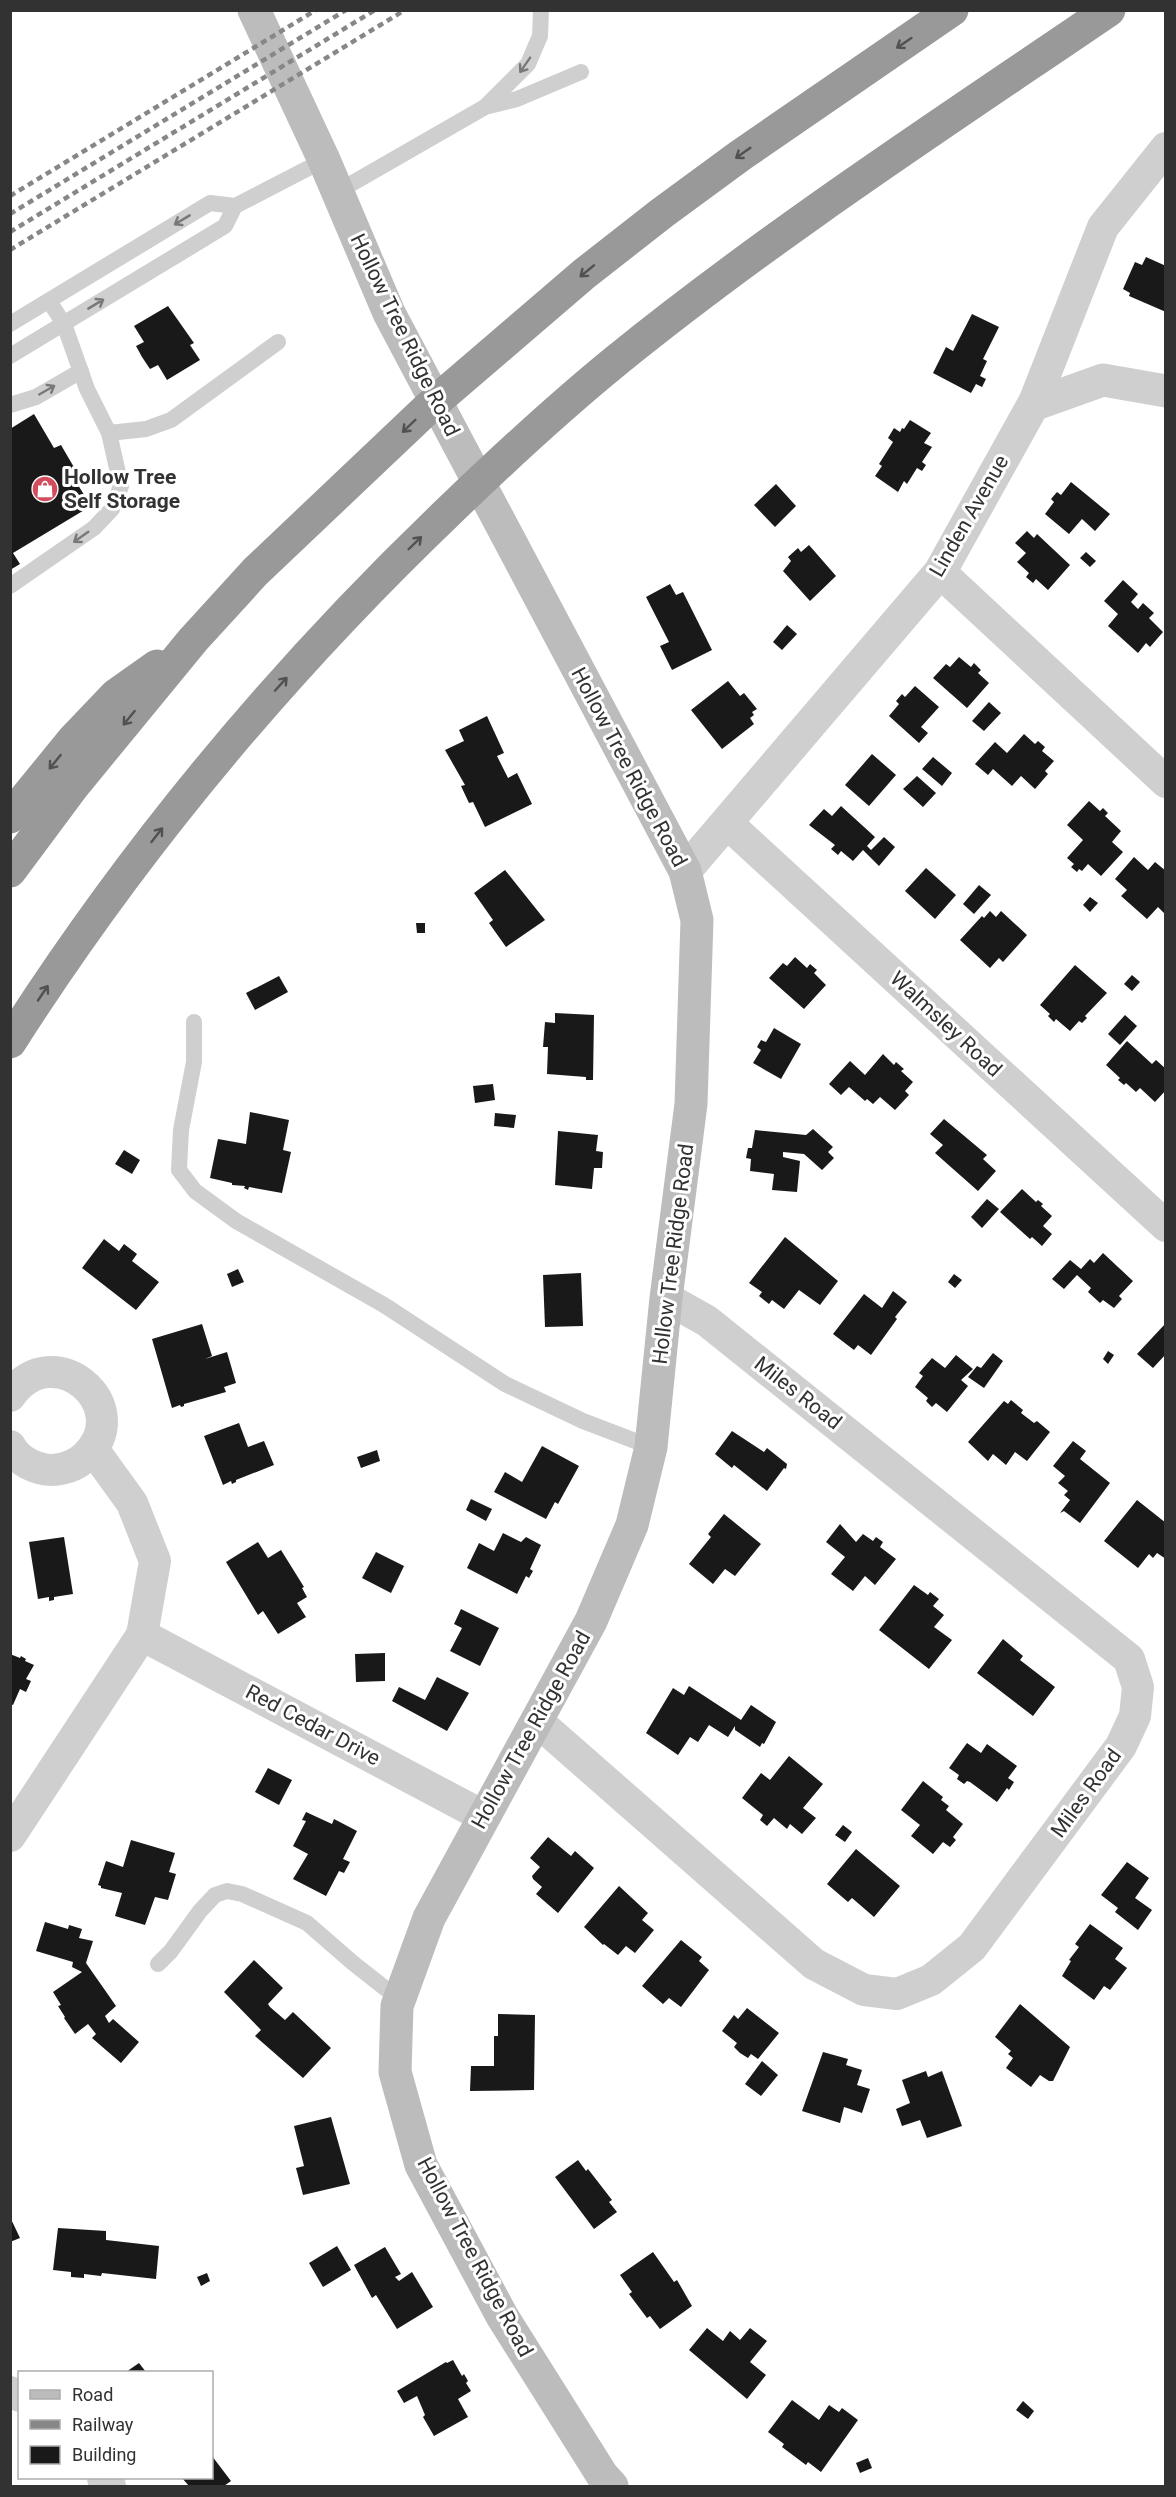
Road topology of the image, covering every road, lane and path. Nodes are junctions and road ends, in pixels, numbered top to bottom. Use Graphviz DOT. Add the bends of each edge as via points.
graph roads {
  1 [pos="254,10"];
  2 [pos="541,10"];
  3 [pos="952,10"];
  4 [pos="1109,10"];
  5 [pos="581,72"];
  6 [pos="485,107"];
  7 [pos="1166,148"];
  8 [pos="324,160"];
  9 [pos="337,192"];
  10 [pos="235,206"];
  11 [pos="49,301"];
  12 [pos="10,324"];
  13 [pos="64,324"];
  14 [pos="278,342"];
  15 [pos="10,356"];
  16 [pos="81,371"];
  17 [pos="1166,391"];
  18 [pos="10,405"];
  19 [pos="1033,405"];
  20 [pos="109,433"];
  21 [pos="940,572"];
  22 [pos="10,586"];
  23 [pos="193,640"];
  24 [pos="1166,782"];
  25 [pos="10,817"];
  26 [pos="727,823"];
  27 [pos="10,871"];
  28 [pos="685,871"];
  29 [pos="195,1022"];
  30 [pos="10,1042"];
  31 [pos="1166,1226"];
  32 [pos="666,1298"];
  33 [pos="10,1396"];
  34 [pos="10,1446"];
  35 [pos="651,1447"];
  36 [pos="93,1449"];
  37 [pos="142,1635"];
  38 [pos="537,1721"];
  39 [pos="483,1816"];
  40 [pos="10,1836"];
  41 [pos="158,1964"];
  42 [pos="400,2000"];
  43 [pos="612,2487"];
  1 -- 8 [label="main road, Hollow Tree Ridge Road"];
  2 -- 6 [label="lane, one-way" via="540,36 528,64"];
  3 -- 23 [label="highway, one-way" via="741,155 584,274 429,407 255,572"];
  30 -- 4 [label="highway, one-way" via="147,847 250,720 330,630 471,490 590,383 692,300 851,185"];
  5 -- 6 [label="lane" via="518,99"];
  6 -- 9 [label="lane"];
  7 -- 19 [label="street, Linden Avenue" via="1103,227"];
  8 -- 9 [label="main road, Hollow Tree Ridge Road"];
  8 -- 10 [label="lane"];
  9 -- 28 [label="main road, Hollow Tree Ridge Road" via="389,313"];
  10 -- 11 [label="lane, one-way" via="210,203"];
  13 -- 10 [label="lane, one-way" via="225,226"];
  11 -- 12 [label="lane"];
  11 -- 13 [label="lane"];
  13 -- 15 [label="lane"];
  13 -- 16 [label="lane"];
  14 -- 20 [label="lane" via="171,420 146,429"];
  18 -- 16 [label="lane, one-way" via="36,397"];
  16 -- 20 [label="lane"];
  17 -- 19 [label="street" via="1103,381"];
  19 -- 21 [label="street, Linden Avenue"];
  20 -- 22 [label="lane, one-way" via="121,486 112,509 94,528"];
  21 -- 24 [label="street"];
  21 -- 26 [label="street, Linden Avenue"];
  23 -- 25 [label="highway, one-way" via="116,695"];
  23 -- 27 [label="highway, one-way" via="74,785"];
  26 -- 28 [label="street, Linden Avenue"];
  26 -- 31 [label="street, Walmsley Road"];
  28 -- 32 [label="main road, Hollow Tree Ridge Road" via="697,920 697,982 691,1104"];
  29 -- 35 [label="lane" via="194,1062 181,1130 179,1170 195,1191 236,1221 384,1305 505,1384"];
  32 -- 35 [label="main road, Hollow Tree Ridge Road"];
  32 -- 38 [label="street, Miles Road" via="707,1321 1130,1659 1138,1688 1135,1716 1121,1746 972,1947 931,1980 897,1994 864,1990 814,1964"];
  33 -- 36 [label="street" via="17,1386 50,1371 68,1374 84,1383 96,1397 101,1414 100,1432"];
  34 -- 36 [label="street" via="28,1464 45,1470 63,1469 80,1462"];
  35 -- 38 [label="main road, Hollow Tree Ridge Road" via="632,1525 591,1621"];
  36 -- 37 [label="street" via="132,1503 155,1561"];
  37 -- 39 [label="street, Red Cedar Drive"];
  37 -- 40 [label="street"];
  38 -- 39 [label="main road, Hollow Tree Ridge Road"];
  39 -- 42 [label="main road, Hollow Tree Ridge Road" via="429,1918"];
  41 -- 42 [label="lane" via="200,1911 215,1895 226,1891 242,1894 307,1923"];
  42 -- 43 [label="main road, Hollow Tree Ridge Road" via="395,2072 421,2165 502,2316"];
}
